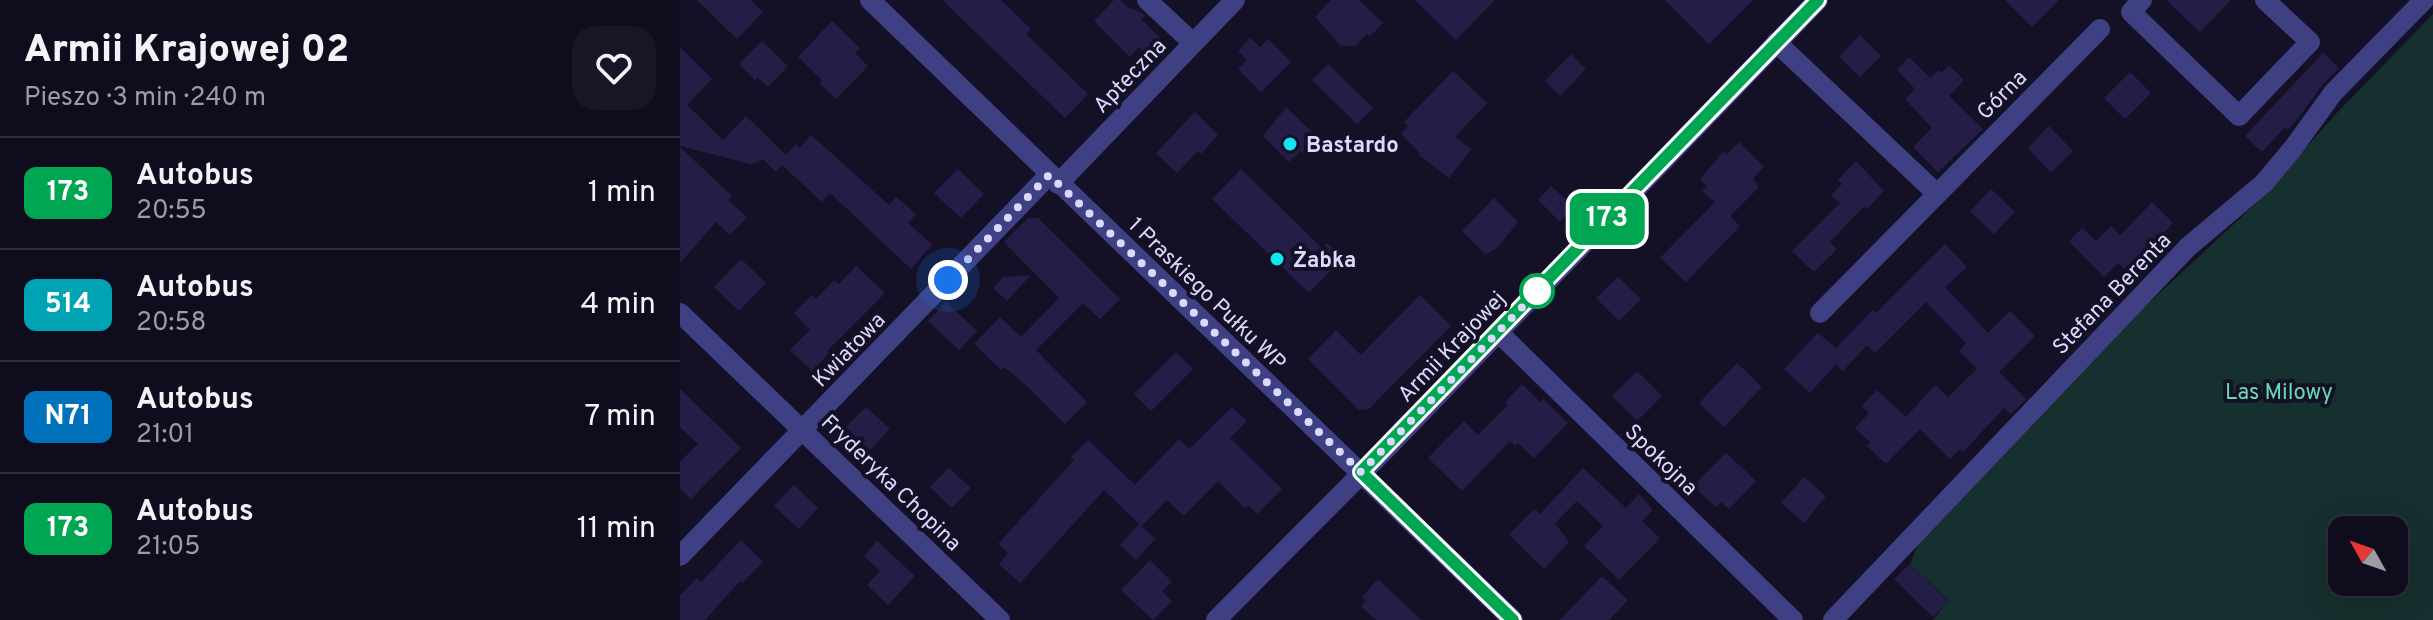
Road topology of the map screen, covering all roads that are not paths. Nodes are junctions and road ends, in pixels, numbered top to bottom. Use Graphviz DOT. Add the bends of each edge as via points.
graph roads {
  1 [pos="870,0"];
  2 [pos="1147,0"];
  3 [pos="1235,0"];
  4 [pos="1818,0"];
  5 [pos="2142,0"];
  6 [pos="2265,0"];
  7 [pos="2424,0"];
  8 [pos="2100,29"];
  9 [pos="1776,42"];
  10 [pos="1193,43"];
  11 [pos="1053,180"];
  12 [pos="1936,193"];
  13 [pos="680,313"];
  14 [pos="1820,313"];
  15 [pos="1498,332"];
  16 [pos="804,430"];
  17 [pos="1361,472"];
  18 [pos="680,556"];
  19 [pos="1000,620"];
  20 [pos="1216,620"];
  21 [pos="1513,620"];
  22 [pos="1793,620"];
  23 [pos="1833,620"];
  1 -- 11 [label="street, 1 Praskiego Pułku WP"];
  2 -- 10 [label="street"];
  3 -- 10 [label="street, Apteczna"];
  4 -- 9 [label="street, Armii Krajowej"];
  5 -- 6 [label="street" via="2131,12 2239,116 2310,42"];
  7 -- 23 [label="street, Stefana Berenta" via="2333,93 2264,183 2188,247"];
  8 -- 12 [label="street, Górna"];
  9 -- 12 [label="street"];
  9 -- 15 [label="street, Armii Krajowej"];
  10 -- 11 [label="street, Apteczna"];
  11 -- 16 [label="street, Kwiatowa"];
  11 -- 17 [label="street, 1 Praskiego Pułku WP"];
  12 -- 14 [label="street, Górna"];
  13 -- 16 [label="street, Fryderyka Chopina"];
  15 -- 17 [label="street, Armii Krajowej"];
  15 -- 22 [label="street, Spokojna"];
  16 -- 18 [label="street, Kwiatowa"];
  16 -- 19 [label="street, Fryderyka Chopina"];
  17 -- 20 [label="street, Armii Krajowej"];
  17 -- 21 [label="street, 1 Praskiego Pułku WP"];
}
